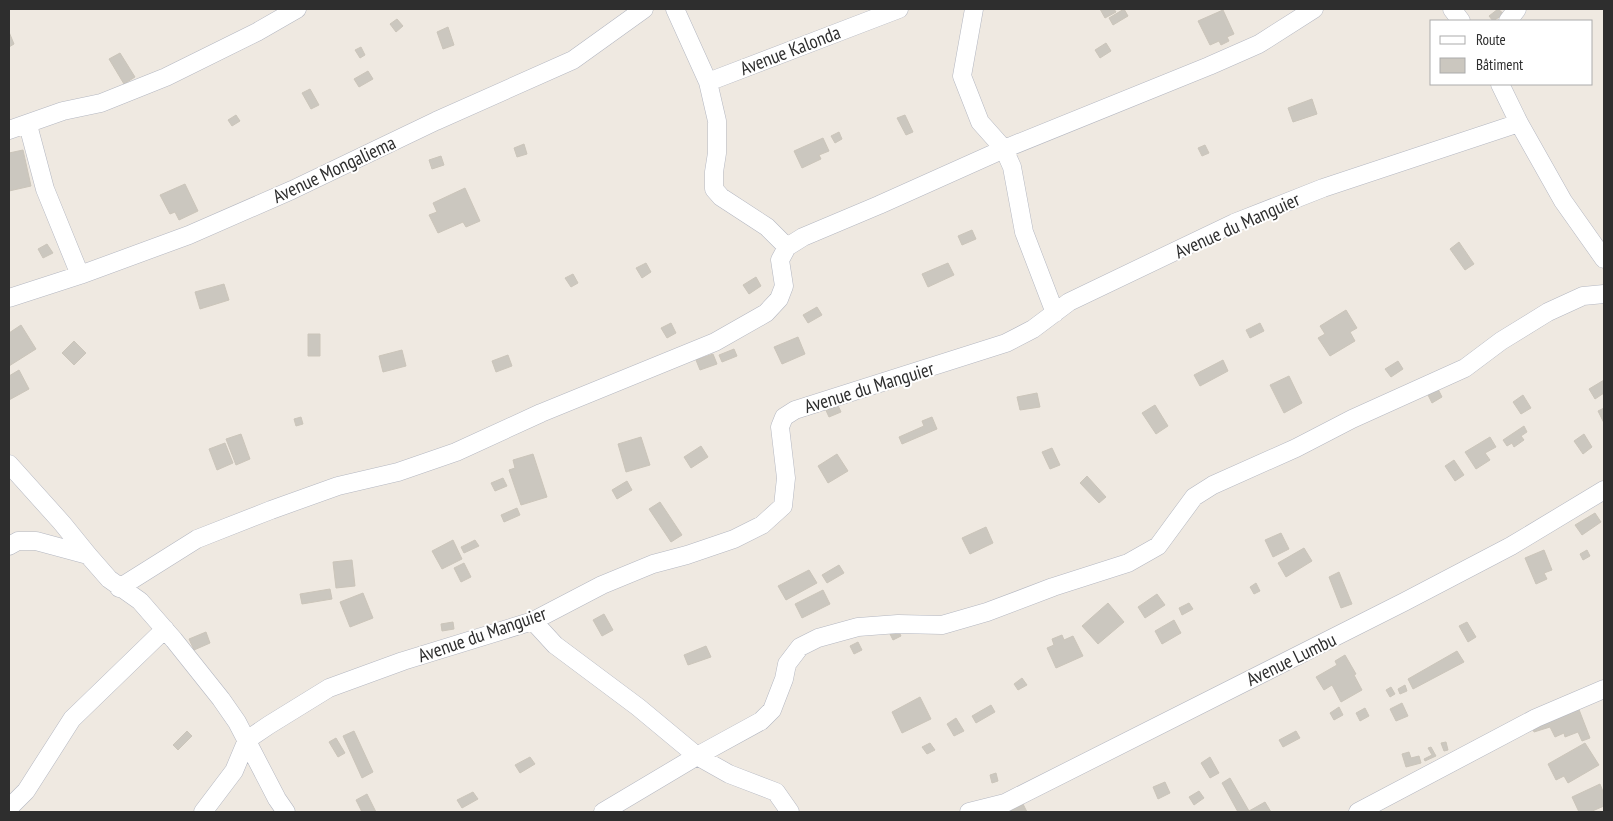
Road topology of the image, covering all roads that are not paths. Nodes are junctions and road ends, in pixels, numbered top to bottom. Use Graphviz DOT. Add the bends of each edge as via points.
graph roads {
  1 [pos="297,9"];
  2 [pos="644,9"];
  3 [pos="675,9"];
  4 [pos="899,9"];
  5 [pos="974,9"];
  6 [pos="1314,9"];
  7 [pos="1452,9"];
  8 [pos="1516,9"];
  9 [pos="1460,20"];
  10 [pos="1509,20"];
  11 [pos="708,82"];
  12 [pos="1500,85"];
  13 [pos="1519,123"];
  14 [pos="28,125"];
  15 [pos="9,130"];
  16 [pos="1004,149"];
  17 [pos="787,247"];
  18 [pos="1604,259"];
  19 [pos="80,275"];
  20 [pos="1604,294"];
  21 [pos="9,298"];
  22 [pos="1055,313"];
  23 [pos="9,464"];
  24 [pos="1604,490"];
  25 [pos="9,546"];
  26 [pos="88,555"];
  27 [pos="119,588"];
  28 [pos="532,621"];
  29 [pos="165,629"];
  30 [pos="1604,689"];
  31 [pos="248,740"];
  32 [pos="697,756"];
  33 [pos="9,808"];
  34 [pos="203,812"];
  35 [pos="286,812"];
  36 [pos="603,812"];
  37 [pos="790,812"];
  38 [pos="970,812"];
  39 [pos="1358,812"];
  1 -- 14 [label="street" via="166,77"];
  2 -- 19 [label="street, Avenue Mongaliema" via="573,60 189,235"];
  3 -- 11 [label="street"];
  4 -- 11 [label="street, Avenue Kalonda"];
  5 -- 16 [label="street" via="962,76 980,122"];
  6 -- 16 [label="street" via="1259,44"];
  7 -- 9 [label="street"];
  8 -- 10 [label="street"];
  11 -- 17 [label="street" via="717,121 714,189 767,227"];
  12 -- 13 [label="street"];
  13 -- 18 [label="street" via="1562,201"];
  13 -- 22 [label="street, Avenue du Manguier" via="1323,188 1234,223 1069,302"];
  14 -- 15 [label="street"];
  14 -- 19 [label="street" via="45,189"];
  16 -- 17 [label="street" via="803,237"];
  16 -- 22 [label="street" via="1012,167 1024,232"];
  17 -- 27 [label="street" via="780,260 784,286 779,299 766,313 715,342 541,413 456,452 398,472 338,486 197,539"];
  19 -- 21 [label="street, Avenue Mongaliema"];
  20 -- 32 [label="street" via="1583,296 1548,312 1501,341 1466,368 1213,485 1194,497 1158,546 1128,563 987,612 942,624 858,627 818,638 800,647 787,664 772,710 761,721"];
  22 -- 28 [label="street, Avenue du Manguier" via="1006,343 795,410 784,418 780,427 786,478 783,506 762,525 734,539 653,564 602,585"];
  23 -- 26 [label="street"];
  24 -- 38 [label="street, Avenue Lumbu" via="1510,546 1404,602 1004,803"];
  25 -- 26 [label="street" via="36,541"];
  26 -- 27 [label="street"];
  27 -- 29 [label="street" via="140,601"];
  28 -- 31 [label="street, Avenue du Manguier" via="329,688"];
  28 -- 32 [label="street" via="555,645"];
  29 -- 31 [label="street" via="221,699"];
  29 -- 33 [label="street" via="72,720 26,790"];
  30 -- 39 [label="street" via="1536,718"];
  31 -- 34 [label="street" via="234,771"];
  31 -- 35 [label="street"];
  32 -- 36 [label="street"];
  32 -- 37 [label="street" via="729,774 776,792"];
}
